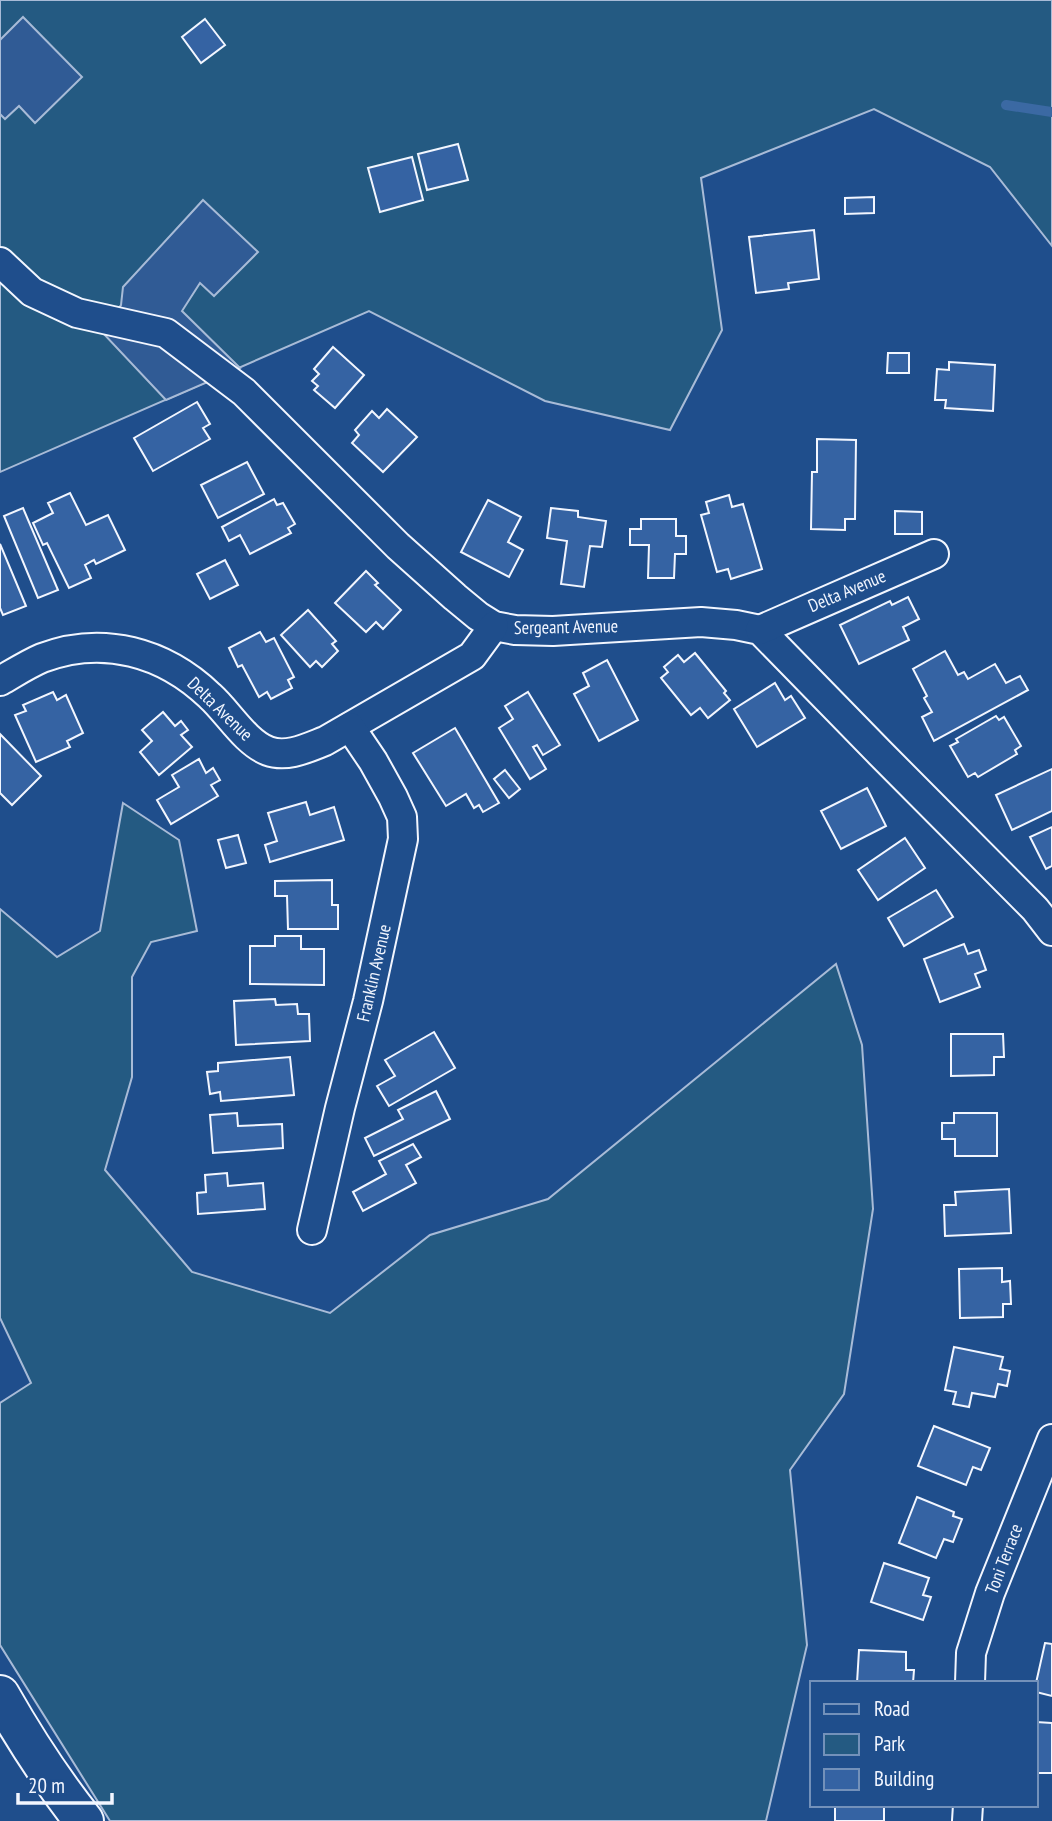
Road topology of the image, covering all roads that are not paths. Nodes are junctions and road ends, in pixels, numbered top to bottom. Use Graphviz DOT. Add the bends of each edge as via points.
graph roads {
  1 [pos="0,262"];
  2 [pos="934,554"];
  3 [pos="494,626"];
  4 [pos="761,630"];
  5 [pos="0,681"];
  6 [pos="350,727"];
  7 [pos="1052,931"];
  8 [pos="312,1230"];
  9 [pos="1052,1439"];
  10 [pos="970,1681"];
  11 [pos="0,1695"];
  12 [pos="84,1821"];
  1 -- 3 [label="street, Sergeant Avenue" via="32,292 77,313 166,333 244,392 398,546"];
  2 -- 4 [label="street, Delta Avenue"];
  3 -- 4 [label="street, Sergeant Avenue" via="553,631 701,622"];
  3 -- 6 [label="street, Delta Avenue" via="472,656"];
  4 -- 7 [label="street"];
  5 -- 6 [label="street, Delta Avenue" via="64,652 110,648 169,665 204,690 249,739 267,751 303,751"];
  6 -- 8 [label="street, Franklin Avenue" via="393,797 402,817 403,839"];
  9 -- 10 [label="street, Toni Terrace" via="990,1593 971,1653"];
  11 -- 12 [label="street"];
}
